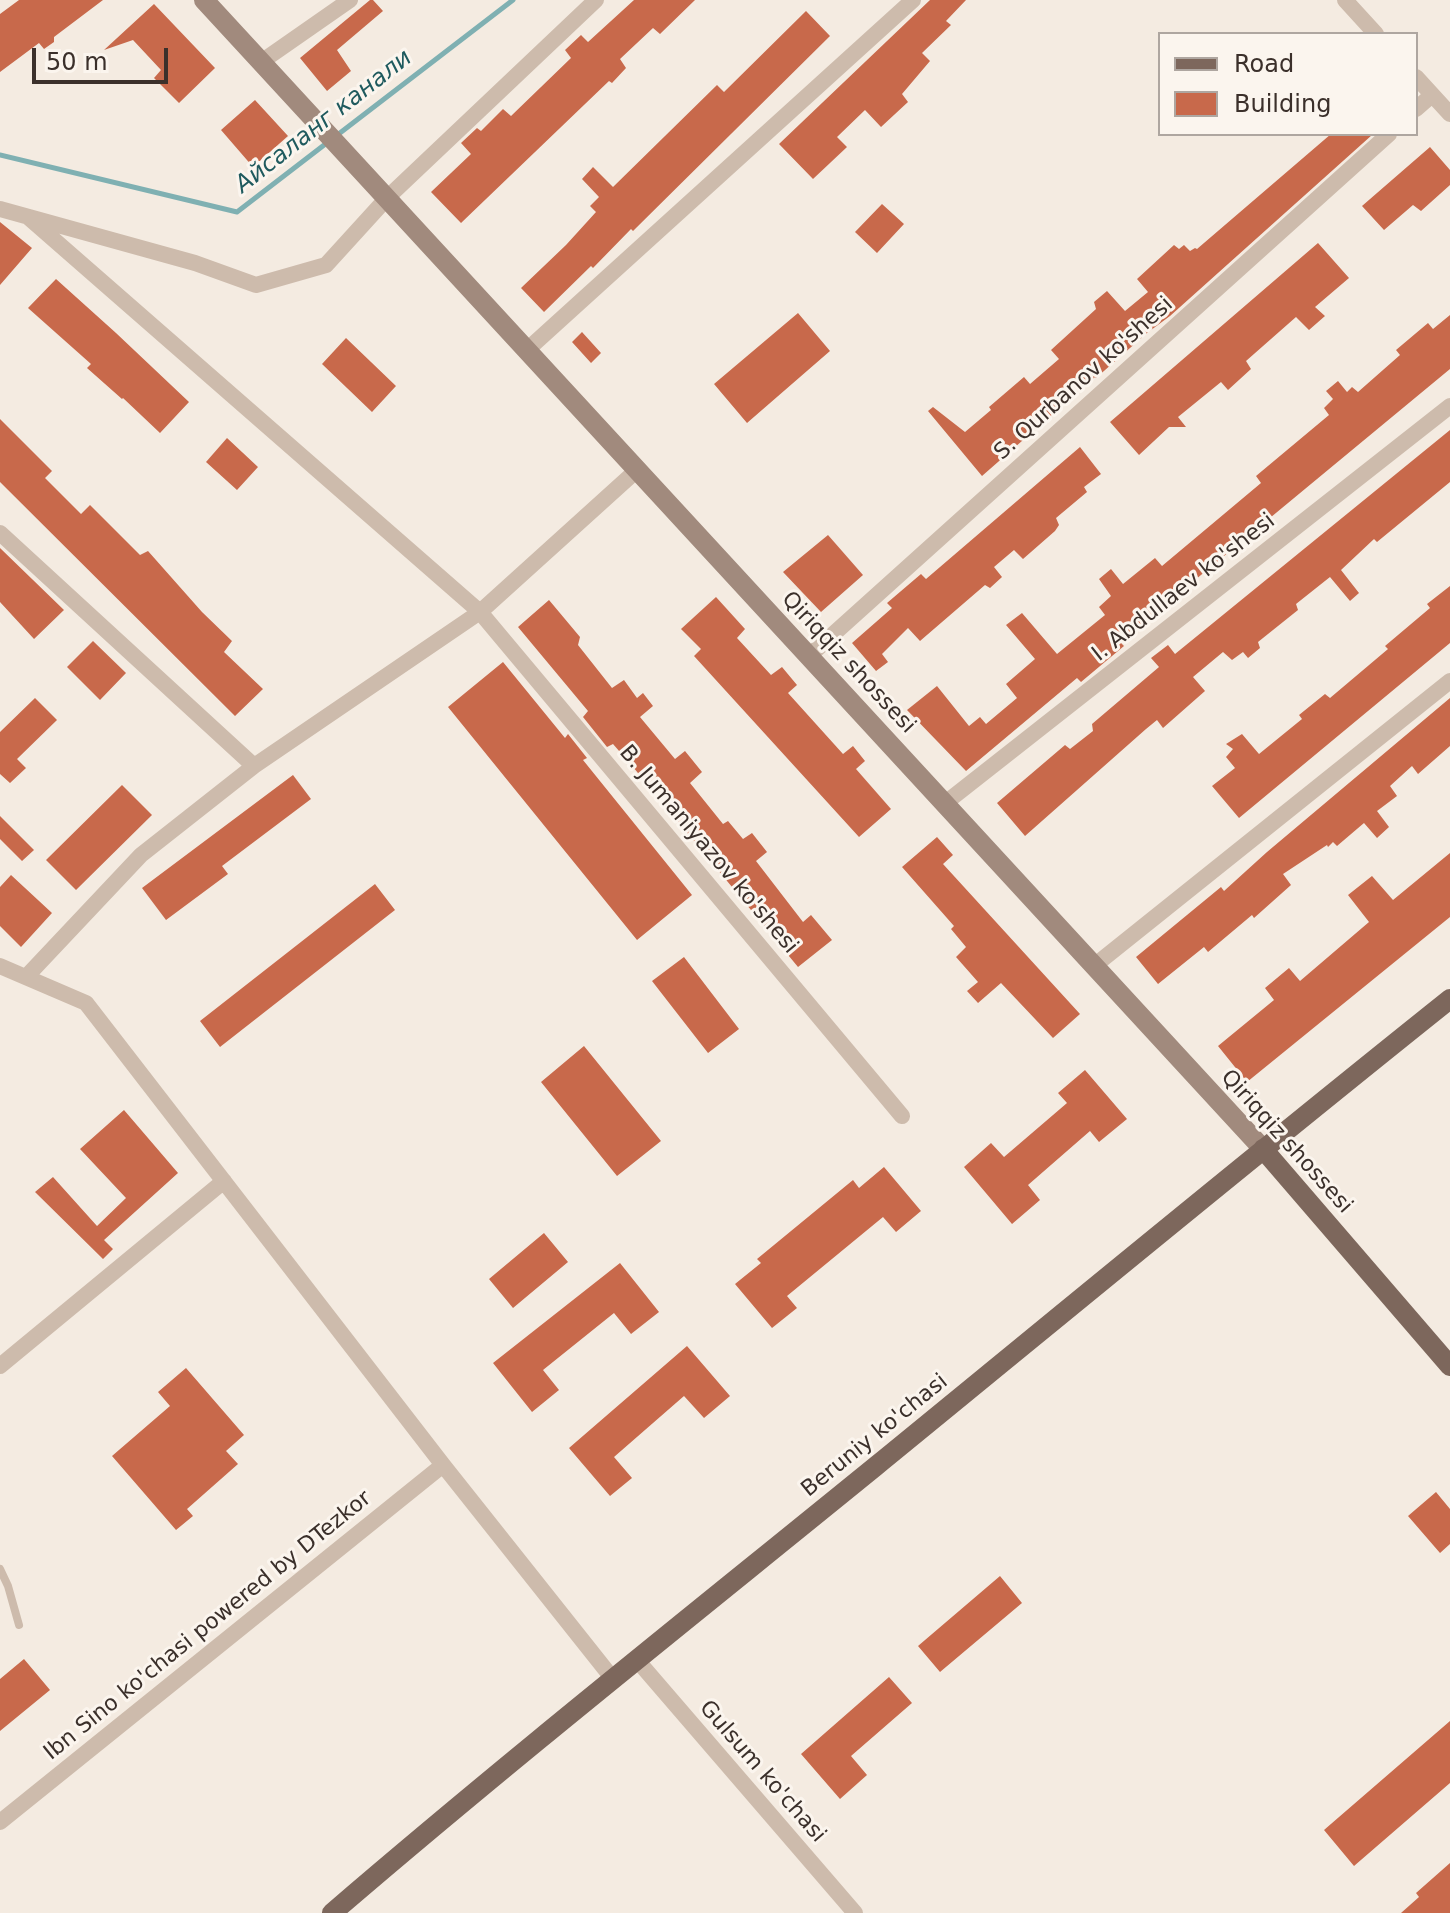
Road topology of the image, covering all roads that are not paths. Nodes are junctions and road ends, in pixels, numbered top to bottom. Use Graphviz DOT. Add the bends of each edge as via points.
graph roads {
  1 [pos="204,0"];
  2 [pos="350,0"];
  3 [pos="596,0"];
  4 [pos="913,0"];
  5 [pos="1345,0"];
  6 [pos="1374,32"];
  7 [pos="261,62"];
  8 [pos="1418,79"];
  9 [pos="1432,95"];
  10 [pos="1418,107"];
  11 [pos="1450,114"];
  12 [pos="1387,136"];
  13 [pos="387,198"];
  14 [pos="0,209"];
  15 [pos="28,217"];
  16 [pos="527,350"];
  17 [pos="1450,406"];
  18 [pos="637,470"];
  19 [pos="0,533"];
  20 [pos="480,612"];
  21 [pos="809,656"];
  22 [pos="1450,681"];
  23 [pos="254,766"];
  24 [pos="944,804"];
  25 [pos="0,966"];
  26 [pos="1094,966"];
  27 [pos="26,977"];
  28 [pos="1450,999"];
  29 [pos="902,1116"];
  30 [pos="1263,1149"];
  31 [pos="224,1181"];
  32 [pos="0,1366"];
  33 [pos="1450,1366"];
  34 [pos="443,1465"];
  35 [pos="0,1569"];
  36 [pos="19,1625"];
  37 [pos="637,1660"];
  38 [pos="613,1679"];
  39 [pos="0,1822"];
  40 [pos="332,1913"];
  41 [pos="855,1913"];
  1 -- 7 [label="main road, Qiriqqiz shossesi"];
  2 -- 7 [label="street"];
  3 -- 13 [label="street"];
  4 -- 16 [label="street"];
  5 -- 6 [label="street"];
  7 -- 13 [label="main road, Qiriqqiz shossesi"];
  8 -- 9 [label="street"];
  9 -- 10 [label="street"];
  9 -- 11 [label="street"];
  12 -- 21 [label="street, S. Qurbanov ko'shesi"];
  13 -- 15 [label="street" via="326,265 256,285"];
  13 -- 16 [label="main road, Qiriqqiz shossesi"];
  14 -- 15 [label="street"];
  15 -- 20 [label="street, B. Jumaniyazov ko'shesi"];
  16 -- 18 [label="main road, Qiriqqiz shossesi"];
  17 -- 24 [label="street, I. Abdullaev ko'shesi"];
  18 -- 20 [label="street"];
  18 -- 21 [label="main road, Qiriqqiz shossesi"];
  19 -- 23 [label="street"];
  20 -- 23 [label="street"];
  20 -- 29 [label="street, B. Jumaniyazov ko'shesi"];
  21 -- 24 [label="main road, Qiriqqiz shossesi"];
  22 -- 26 [label="street"];
  23 -- 27 [label="street" via="141,855"];
  24 -- 26 [label="main road, Qiriqqiz shossesi"];
  25 -- 27 [label="street"];
  26 -- 30 [label="main road, Qiriqqiz shossesi"];
  27 -- 31 [label="street" via="86,1003"];
  28 -- 30 [label="main road, Beruniy ko'chasi"];
  30 -- 33 [label="main road, Qiriqqiz shossesi"];
  30 -- 37 [label="main road, Beruniy ko'chasi"];
  31 -- 32 [label="street"];
  31 -- 34 [label="street"];
  34 -- 38 [label="street"];
  34 -- 39 [label="street, Ibn Sino ko'chasi powered by DTezkor"];
  35 -- 36 [label="lane"];
  37 -- 38 [label="main road, Beruniy ko'chasi"];
  37 -- 41 [label="street, Gulsum ko'chasi"];
  38 -- 40 [label="main road, Beruniy ko'chasi"];
}
